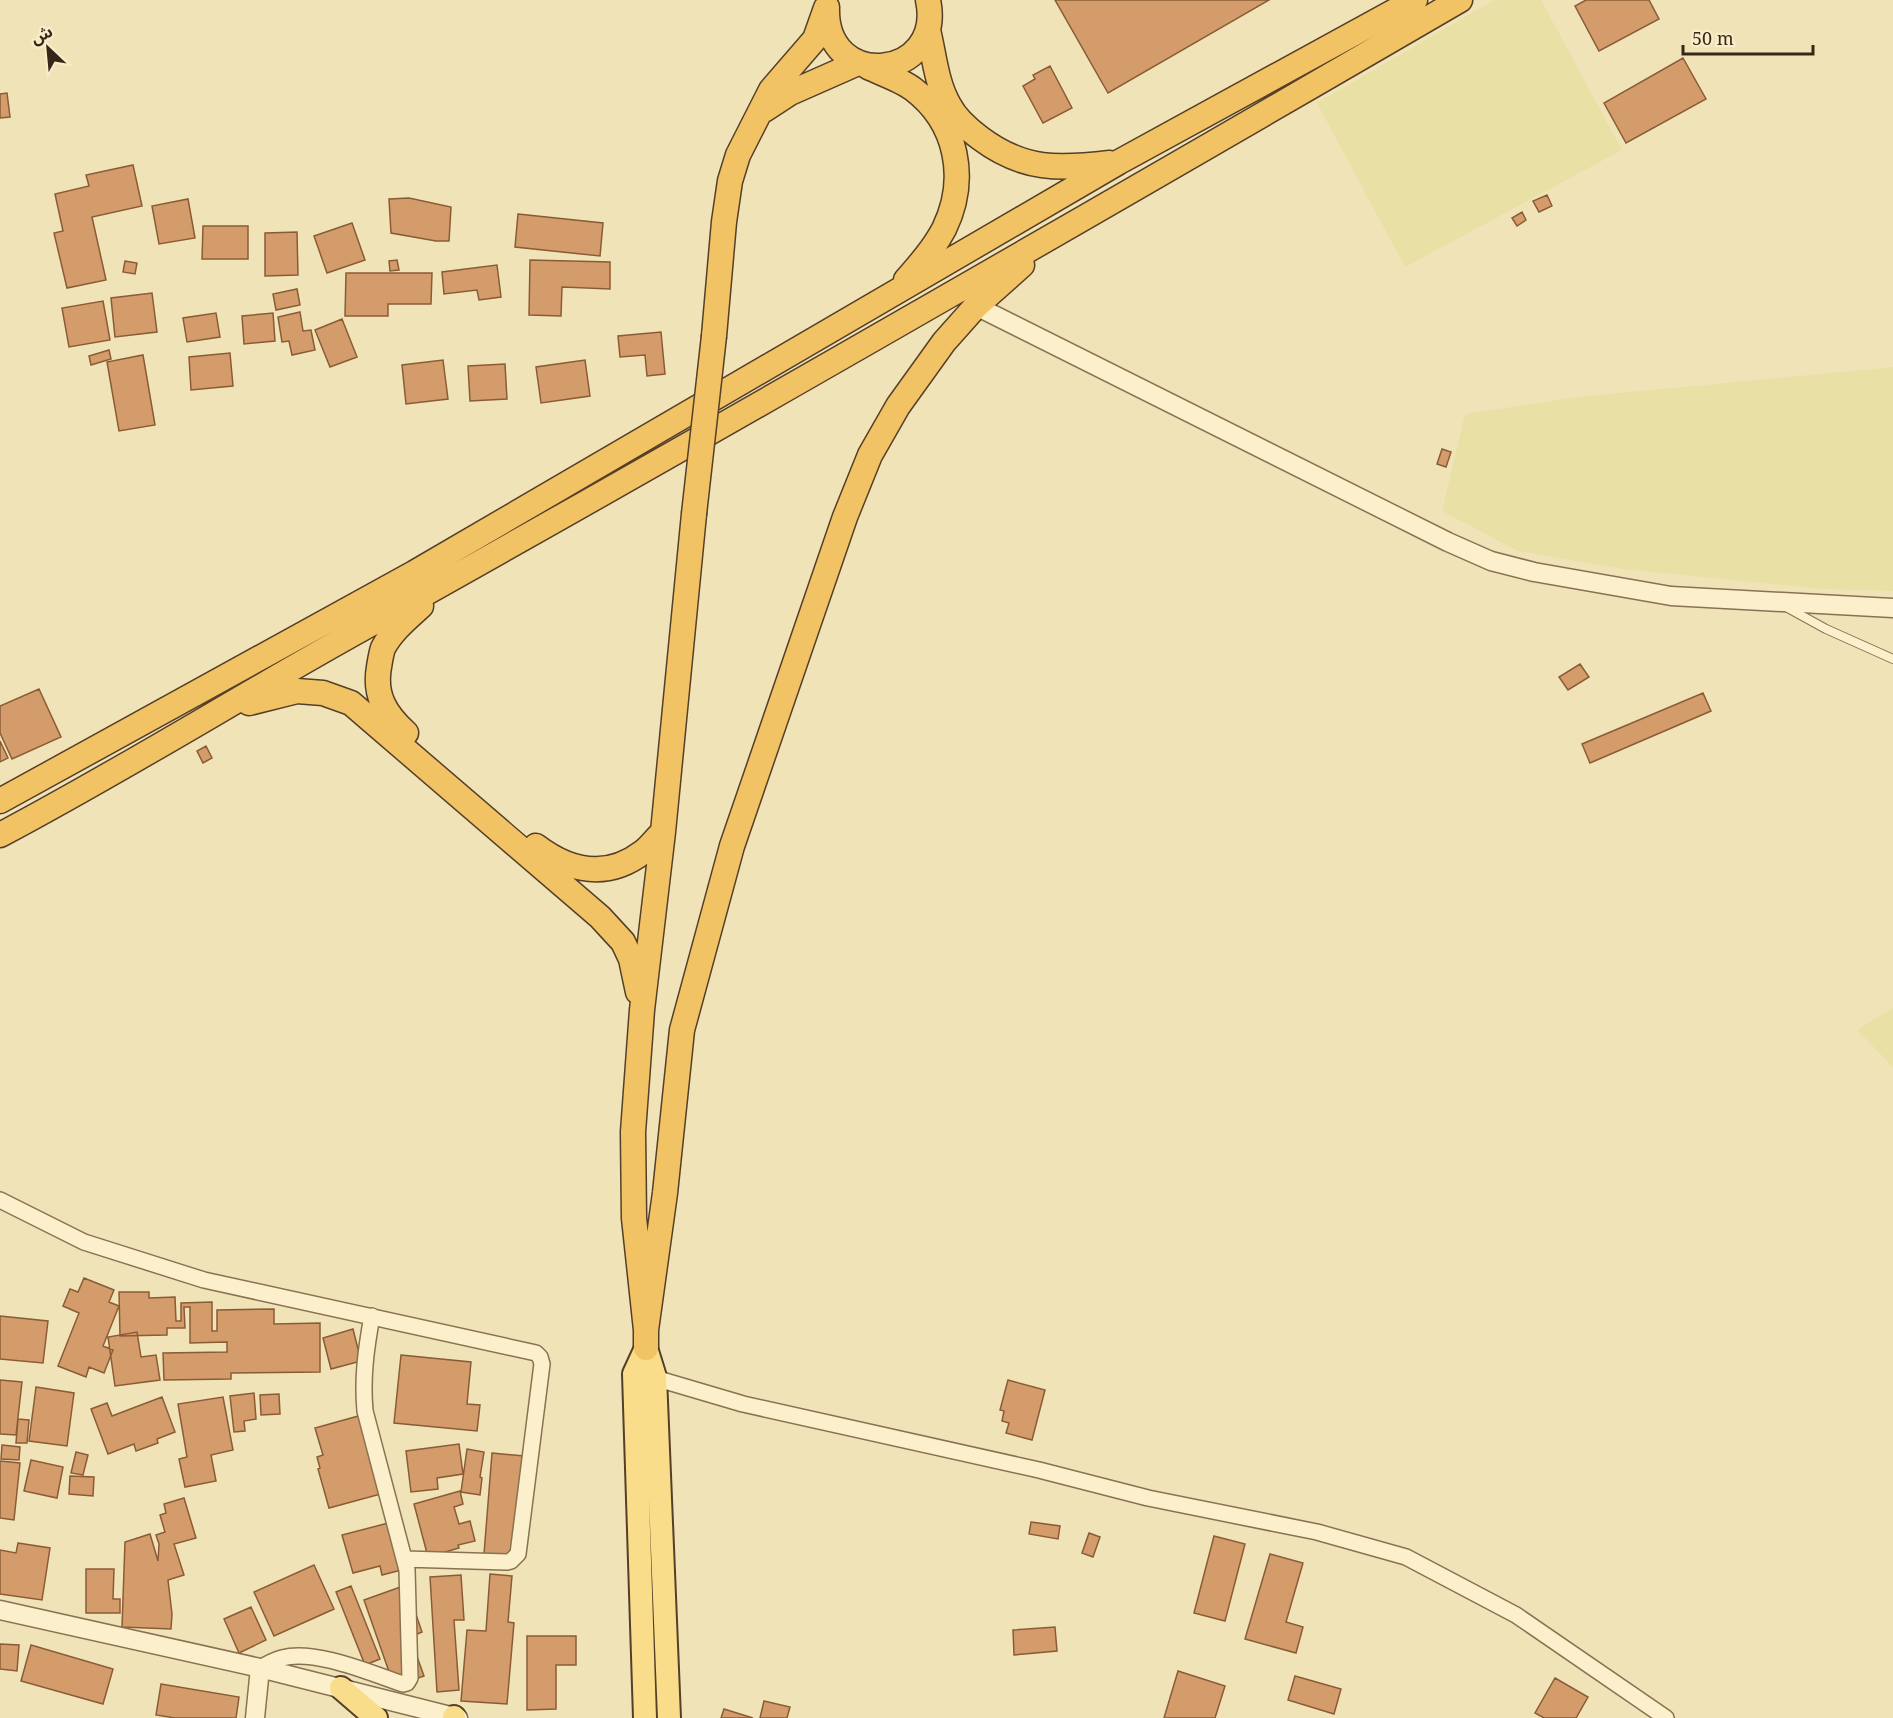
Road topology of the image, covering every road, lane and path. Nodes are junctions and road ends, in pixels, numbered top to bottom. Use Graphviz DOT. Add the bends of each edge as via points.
graph roads {
  1 [pos="928,0"];
  2 [pos="1415,0"];
  3 [pos="1460,0"];
  4 [pos="827,4"];
  5 [pos="928,30"];
  6 [pos="863,65"];
  7 [pos="757,114"];
  8 [pos="1119,162"];
  9 [pos="1081,220"];
  10 [pos="892,296"];
  11 [pos="976,306"];
  12 [pos="448,581"];
  13 [pos="1774,601"];
  14 [pos="1893,608"];
  15 [pos="1893,659"];
  16 [pos="212,714"];
  17 [pos="0,801"];
  18 [pos="663,832"];
  19 [pos="0,835"];
  20 [pos="642,1010"];
  21 [pos="0,1200"];
  22 [pos="372,1317"];
  23 [pos="646,1339"];
  24 [pos="645,1375"];
  25 [pos="404,1559"];
  26 [pos="0,1610"];
  27 [pos="260,1668"];
  28 [pos="341,1688"];
  29 [pos="255,1718"];
  30 [pos="376,1718"];
  31 [pos="456,1718"];
  32 [pos="645,1718"];
  33 [pos="669,1718"];
  34 [pos="1666,1718"];
  1 -- 5 [label="highway"];
  2 -- 8 [label="highway"];
  3 -- 9 [label="highway"];
  4 -- 6 [label="highway" via="827,26 833,41 844,54"];
  4 -- 7 [label="highway" via="814,39 771,90"];
  5 -- 6 [label="highway" via="920,47 905,60 887,66"];
  5 -- 8 [label="highway" via="949,105 966,127 995,149 1031,165 1070,168"];
  6 -- 7 [label="highway" via="790,93"];
  6 -- 10 [label="highway" via="913,89 938,114 950,135 958,163 956,198 944,228 928,254"];
  7 -- 18 [label="highway, bridge" via="730,181"];
  8 -- 10 [label="highway"];
  9 -- 11 [label="highway"];
  9 -- 12 [label="highway"];
  10 -- 17 [label="highway" via="414,573"];
  11 -- 13 [label="street" via="1491,561 1582,582 1671,596"];
  11 -- 23 [label="highway" via="944,342 898,406 870,455 732,846 682,1030"];
  12 -- 16 [label="highway"];
  12 -- 18 [label="highway" via="396,630 382,650 377,678 382,703 392,720 538,848 561,862 579,868 606,869 644,851"];
  13 -- 14 [label="street"];
  13 -- 15 [label="lane"];
  16 -- 19 [label="highway" via="85,790"];
  16 -- 20 [label="highway" via="297,691 323,693 351,703 600,917 623,942 631,959"];
  18 -- 20 [label="highway"];
  20 -- 23 [label="highway" via="633,1132 634,1218"];
  21 -- 22 [label="street" via="84,1242 117,1253 204,1280"];
  22 -- 25 [label="street" via="364,1362 365,1411"];
  22 -- 25 [label="street" via="536,1353 542,1364 516,1557 507,1562"];
  23 -- 24 [label="main road"];
  24 -- 32 [label="main road"];
  24 -- 33 [label="main road"];
  24 -- 34 [label="street" via="743,1404 1148,1498 1317,1532 1406,1557 1516,1615"];
  25 -- 27 [label="street" via="408,1582 407,1683 302,1655 281,1658"];
  26 -- 27 [label="street"];
  27 -- 28 [label="street"];
  27 -- 29 [label="street"];
  28 -- 30 [label="main road"];
  28 -- 31 [label="street"];
}
